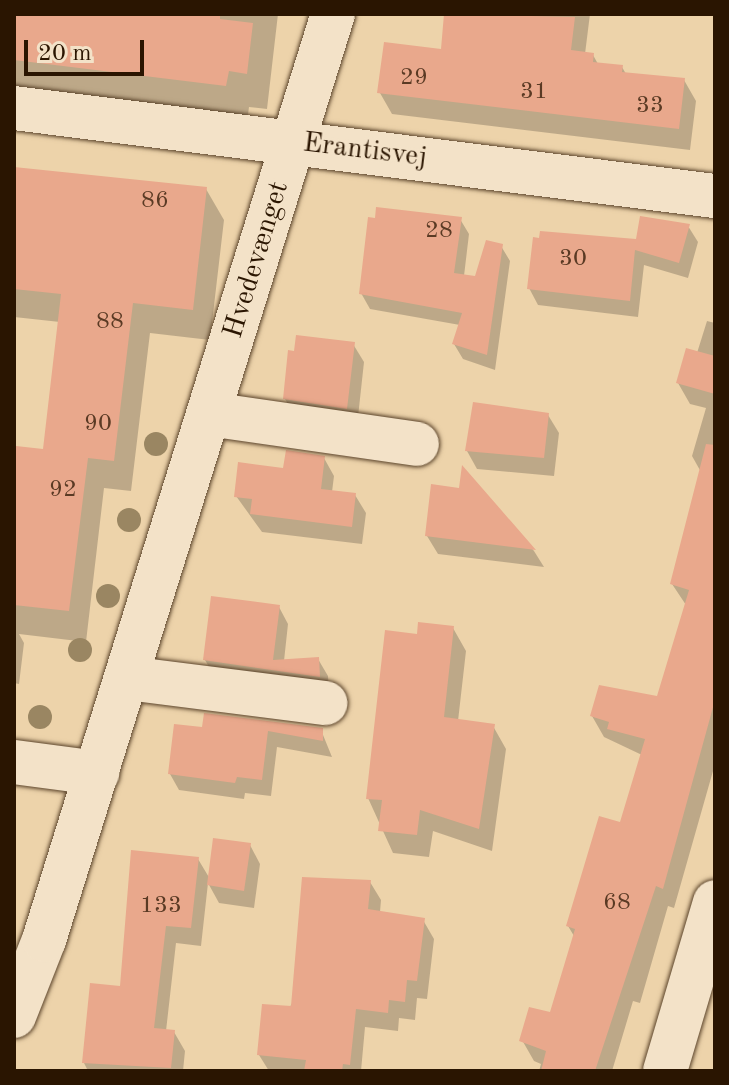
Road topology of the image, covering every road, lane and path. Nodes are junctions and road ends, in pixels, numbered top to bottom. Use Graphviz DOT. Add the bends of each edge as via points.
graph roads {
  1 [pos="333,14"];
  2 [pos="14,108"];
  3 [pos="293,141"];
  4 [pos="715,196"];
  5 [pos="209,414"];
  6 [pos="417,444"];
  7 [pos="127,678"];
  8 [pos="325,703"];
  9 [pos="14,762"];
  10 [pos="97,773"];
  11 [pos="715,902"];
  12 [pos="14,1016"];
  13 [pos="665,1071"];
  1 -- 3 [label="street, Hvedevænget"];
  2 -- 3 [label="street, Erantisvej"];
  3 -- 4 [label="street, Erantisvej"];
  3 -- 5 [label="street, Hvedevænget"];
  5 -- 6 [label="street"];
  5 -- 7 [label="street, Hvedevænget"];
  7 -- 8 [label="street"];
  7 -- 10 [label="street, Hvedevænget"];
  9 -- 10 [label="street"];
  10 -- 12 [label="street, Hvedevænget"];
  11 -- 13 [label="street"];
}
